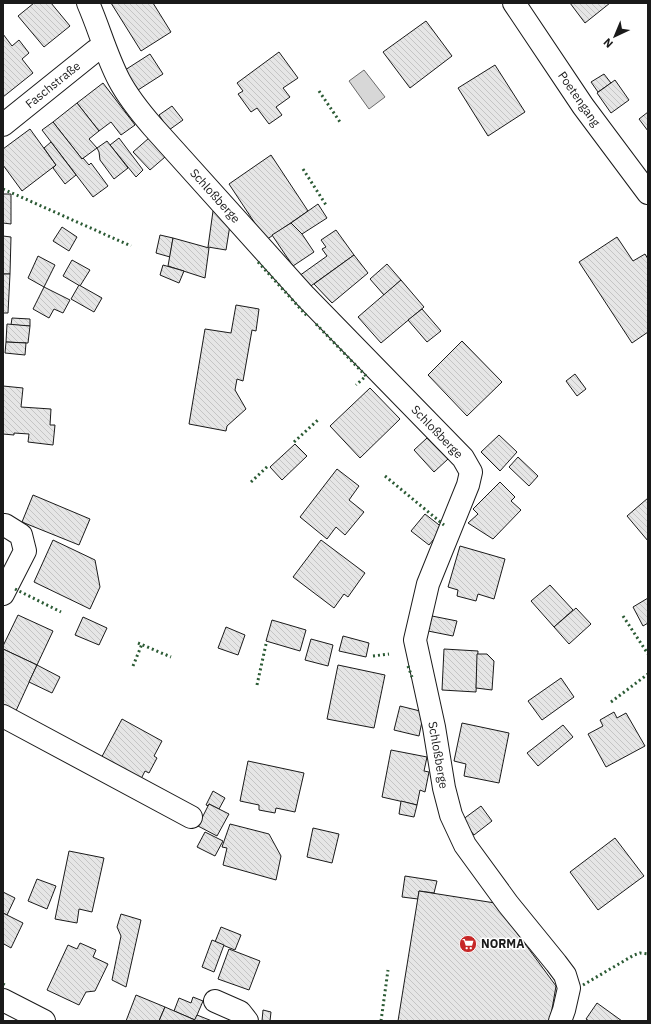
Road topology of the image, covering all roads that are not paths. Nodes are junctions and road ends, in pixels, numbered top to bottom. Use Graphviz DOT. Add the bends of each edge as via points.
graph roads {
  1 [pos="88,3"];
  2 [pos="514,3"];
  3 [pos="104,47"];
  4 [pos="3,125"];
  5 [pos="648,193"];
  6 [pos="3,525"];
  7 [pos="3,594"];
  8 [pos="3,716"];
  9 [pos="191,817"];
  10 [pos="3,1000"];
  11 [pos="215,1001"];
  12 [pos="44,1021"];
  13 [pos="247,1021"];
  14 [pos="560,1021"];
  1 -- 3 [label="street, Schloßberge"];
  2 -- 5 [label="street, Poetengang" via="583,106"];
  3 -- 4 [label="street, Faschstraße" via="95,51"];
  3 -- 14 [label="street, Schloßberge" via="119,80 152,127 305,296 463,458 471,472 428,584 414,640 451,815 465,845 565,975 569,988"];
  6 -- 7 [label="street" via="21,535 25,551"];
  8 -- 9 [label="street"];
  10 -- 12 [label="street"];
  11 -- 13 [label="street" via="240,1012"];
}
